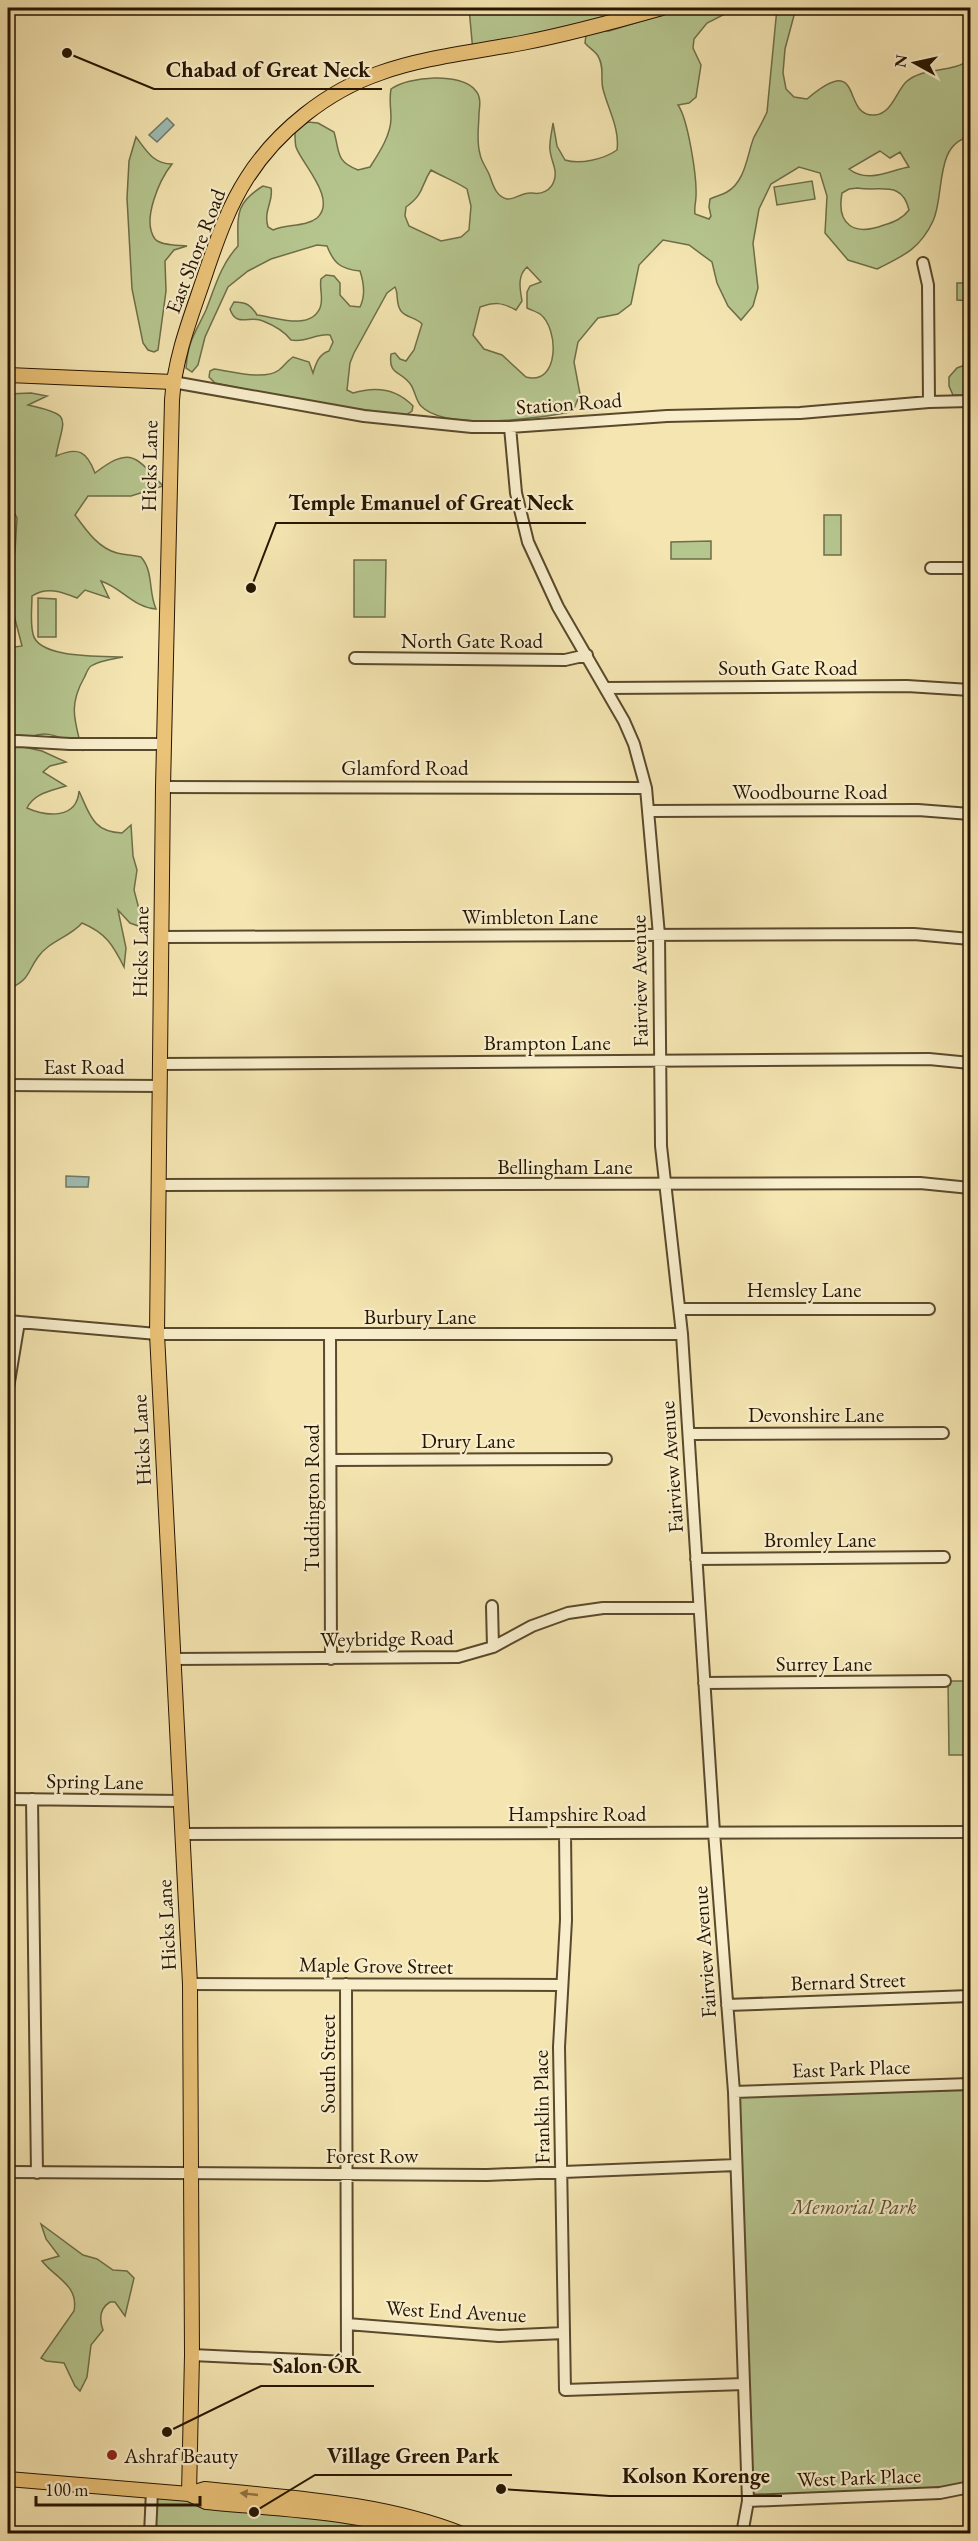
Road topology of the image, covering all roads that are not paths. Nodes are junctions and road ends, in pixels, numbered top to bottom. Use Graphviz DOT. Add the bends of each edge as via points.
graph roads {
  1 [pos="662,8"];
  2 [pos="923,263"];
  3 [pos="8,375"];
  4 [pos="173,382"];
  5 [pos="970,401"];
  6 [pos="929,402"];
  7 [pos="510,427"];
  8 [pos="931,568"];
  9 [pos="970,568"];
  10 [pos="587,655"];
  11 [pos="355,658"];
  12 [pos="606,688"];
  13 [pos="970,690"];
  14 [pos="8,742"];
  15 [pos="164,744"];
  16 [pos="163,787"];
  17 [pos="646,788"];
  18 [pos="649,811"];
  19 [pos="970,814"];
  20 [pos="659,935"];
  21 [pos="162,937"];
  22 [pos="970,939"];
  23 [pos="660,1060"];
  24 [pos="970,1063"];
  25 [pos="160,1064"];
  26 [pos="8,1085"];
  27 [pos="160,1086"];
  28 [pos="159,1185"];
  29 [pos="665,1185"];
  30 [pos="970,1188"];
  31 [pos="680,1309"];
  32 [pos="929,1309"];
  33 [pos="13,1322"];
  34 [pos="157,1334"];
  35 [pos="682,1334"];
  36 [pos="330,1335"];
  37 [pos="8,1388"];
  38 [pos="943,1433"];
  39 [pos="689,1434"];
  40 [pos="606,1459"];
  41 [pos="331,1460"];
  42 [pos="944,1557"];
  43 [pos="696,1559"];
  44 [pos="492,1606"];
  45 [pos="699,1608"];
  46 [pos="494,1647"];
  47 [pos="174,1659"];
  48 [pos="332,1659"];
  49 [pos="945,1681"];
  50 [pos="704,1683"];
  51 [pos="8,1799"];
  52 [pos="32,1799"];
  53 [pos="181,1801"];
  54 [pos="714,1832"];
  55 [pos="970,1832"];
  56 [pos="565,1833"];
  57 [pos="183,1834"];
  58 [pos="190,1984"];
  59 [pos="346,1984"];
  60 [pos="562,1985"];
  61 [pos="970,1996"];
  62 [pos="727,2005"];
  63 [pos="970,2084"];
  64 [pos="734,2092"];
  65 [pos="736,2165"];
  66 [pos="8,2172"];
  67 [pos="37,2172"];
  68 [pos="561,2172"];
  69 [pos="191,2174"];
  70 [pos="347,2174"];
  71 [pos="347,2324"];
  72 [pos="564,2333"];
  73 [pos="192,2355"];
  74 [pos="744,2384"];
  75 [pos="8,2480"];
  76 [pos="970,2487"];
  77 [pos="152,2491"];
  78 [pos="189,2494"];
  79 [pos="748,2501"];
  80 [pos="150,2534"];
  81 [pos="424,2534"];
  82 [pos="462,2534"];
  83 [pos="742,2534"];
  1 -- 4 [label="main road, East Shore Road" via="541,39 402,66 352,84 317,106 285,132 236,196 218,238"];
  2 -- 6 [label="street" via="928,285"];
  3 -- 4 [label="main road"];
  4 -- 7 [label="street, Station Road" via="364,416"];
  4 -- 15 [label="main road, Hicks Lane"];
  5 -- 6 [label="street, Station Road"];
  6 -- 7 [label="street, Station Road" via="840,411 667,416"];
  7 -- 10 [label="street, Fairview Avenue" via="516,493 528,542 558,607"];
  8 -- 9 [label="street"];
  10 -- 11 [label="street, North Gate Road" via="565,660"];
  10 -- 12 [label="street, Fairview Avenue"];
  12 -- 13 [label="street, South Gate Road" via="907,686"];
  12 -- 17 [label="street, Fairview Avenue" via="634,744"];
  14 -- 15 [label="street"];
  15 -- 16 [label="main road, Hicks Lane"];
  16 -- 17 [label="street, Glamford Road"];
  16 -- 21 [label="main road, Hicks Lane"];
  17 -- 18 [label="street, Fairview Avenue"];
  18 -- 19 [label="street, Woodbourne Road" via="918,810"];
  18 -- 20 [label="street, Fairview Avenue"];
  20 -- 21 [label="street, Wimbleton Lane"];
  20 -- 22 [label="street, Wimbleton Lane" via="914,934"];
  20 -- 23 [label="street, Fairview Avenue"];
  21 -- 25 [label="main road, Hicks Lane"];
  23 -- 24 [label="street, Brampton Lane" via="929,1059"];
  23 -- 25 [label="street, Brampton Lane"];
  23 -- 29 [label="street, Fairview Avenue"];
  25 -- 27 [label="main road, Hicks Lane"];
  26 -- 27 [label="street, East Road"];
  27 -- 28 [label="main road, Hicks Lane"];
  28 -- 29 [label="street, Bellingham Lane"];
  28 -- 34 [label="main road, Hicks Lane"];
  29 -- 30 [label="street, Bellingham Lane" via="920,1183"];
  29 -- 31 [label="street, Fairview Avenue"];
  31 -- 32 [label="street, Hemsley Lane"];
  31 -- 35 [label="street, Fairview Avenue"];
  33 -- 34 [label="street, Burbury Lane"];
  33 -- 37 [label="street"];
  34 -- 36 [label="street, Burbury Lane"];
  34 -- 47 [label="main road, Hicks Lane"];
  35 -- 36 [label="street, Burbury Lane"];
  35 -- 39 [label="street, Fairview Avenue"];
  36 -- 41 [label="street, Tuddington Road"];
  38 -- 39 [label="street, Devonshire Lane"];
  39 -- 43 [label="street, Fairview Avenue"];
  40 -- 41 [label="street, Drury Lane"];
  41 -- 48 [label="street, Tuddington Road"];
  42 -- 43 [label="street, Bromley Lane"];
  43 -- 45 [label="street, Fairview Avenue"];
  44 -- 46 [label="street"];
  45 -- 46 [label="street, Weybridge Road" via="603,1608 568,1613 532,1626"];
  45 -- 50 [label="street, Fairview Avenue"];
  46 -- 48 [label="street, Weybridge Road" via="458,1657"];
  47 -- 48 [label="street, Weybridge Road"];
  47 -- 53 [label="main road, Hicks Lane"];
  49 -- 50 [label="street, Surrey Lane"];
  50 -- 54 [label="street, Fairview Avenue"];
  51 -- 52 [label="street, Spring Lane"];
  52 -- 53 [label="street, Spring Lane"];
  52 -- 67 [label="street"];
  53 -- 57 [label="main road, Hicks Lane"];
  54 -- 55 [label="street, Hampshire Road"];
  54 -- 56 [label="street, Hampshire Road"];
  54 -- 62 [label="street, Fairview Avenue"];
  56 -- 57 [label="street, Hampshire Road"];
  56 -- 60 [label="street, Franklin Place"];
  57 -- 58 [label="main road, Hicks Lane"];
  58 -- 59 [label="street, Maple Grove Street"];
  58 -- 69 [label="main road, Hicks Lane"];
  59 -- 60 [label="street, Maple Grove Street"];
  59 -- 70 [label="street, South Street"];
  60 -- 68 [label="street, Franklin Place"];
  61 -- 62 [label="street, Bernard Street"];
  62 -- 64 [label="street, Fairview Avenue"];
  63 -- 64 [label="street, East Park Place"];
  64 -- 65 [label="street, Fairview Avenue"];
  65 -- 68 [label="street, Forest Row"];
  65 -- 74 [label="street, Fairview Avenue"];
  66 -- 67 [label="street, Forest Row"];
  67 -- 69 [label="street, Forest Row"];
  68 -- 70 [label="street, Forest Row"];
  68 -- 72 [label="street, Franklin Place"];
  69 -- 70 [label="street, Forest Row"];
  69 -- 73 [label="main road, Hicks Lane"];
  70 -- 71 [label="street, South Street"];
  71 -- 72 [label="street, West End Avenue" via="499,2336"];
  71 -- 73 [label="street, South Street" via="347,2362"];
  72 -- 74 [label="street, Franklin Place" via="565,2390"];
  73 -- 78 [label="main road, Hicks Lane"];
  74 -- 79 [label="street, Fairview Avenue"];
  75 -- 77 [label="main road"];
  76 -- 79 [label="street, West Park Place" via="940,2493"];
  77 -- 78 [label="main road"];
  77 -- 80 [label="street"];
  78 -- 81 [label="main road" via="206,2502 330,2515"];
  82 -- 78 [label="main road, one-way" via="412,2517 348,2506 205,2489"];
  79 -- 83 [label="street, Fairview Avenue"];
}
